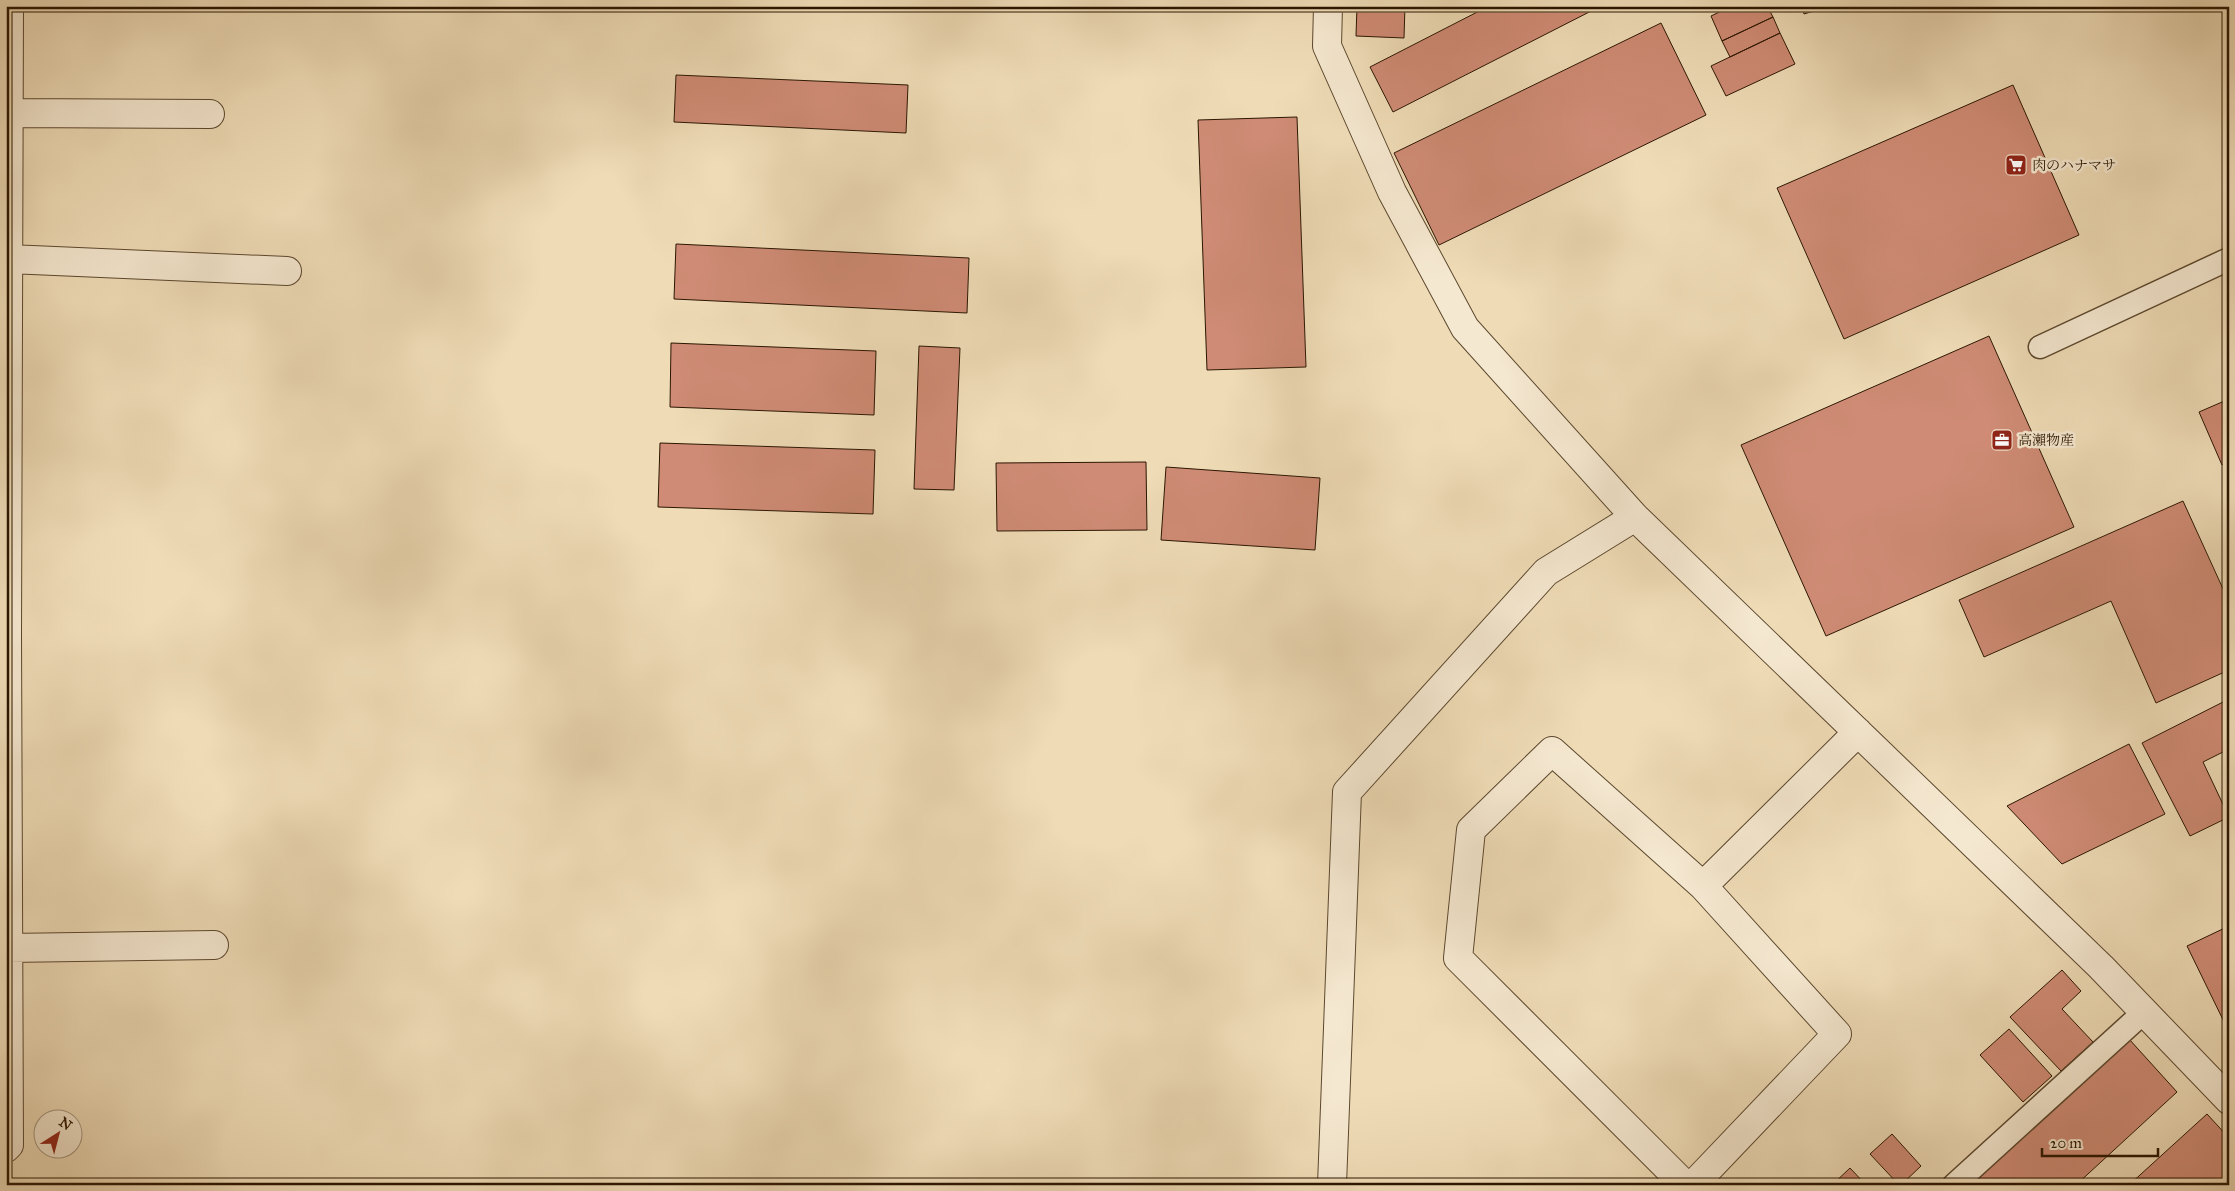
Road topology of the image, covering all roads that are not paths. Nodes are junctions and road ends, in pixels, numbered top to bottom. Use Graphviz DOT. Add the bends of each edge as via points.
graph roads {
  1 [pos="1328,6"];
  2 [pos="8,21"];
  3 [pos="9,113"];
  4 [pos="210,114"];
  5 [pos="2229,258"];
  6 [pos="9,259"];
  7 [pos="287,271"];
  8 [pos="7,295"];
  9 [pos="2040,347"];
  10 [pos="1635,517"];
  11 [pos="7,636"];
  12 [pos="1858,732"];
  13 [pos="1703,886"];
  14 [pos="214,944"];
  15 [pos="8,948"];
  16 [pos="7,1010"];
  17 [pos="2144,1012"];
  18 [pos="2229,1100"];
  19 [pos="6,1148"];
  20 [pos="1332,1185"];
  21 [pos="1685,1185"];
  22 [pos="1693,1185"];
  23 [pos="1954,1185"];
  1 -- 10 [label="street" via="1327,46 1392,192 1465,328"];
  2 -- 3 [label="street"];
  3 -- 4 [label="street"];
  3 -- 6 [label="street"];
  5 -- 9 [label="lane"];
  6 -- 7 [label="street"];
  6 -- 8 [label="street"];
  8 -- 11 [label="street"];
  10 -- 12 [label="street"];
  10 -- 20 [label="street" via="1546,572 1347,792"];
  11 -- 15 [label="street"];
  12 -- 13 [label="street"];
  12 -- 17 [label="street"];
  13 -- 21 [label="street" via="1552,751 1471,830 1458,958"];
  13 -- 22 [label="street" via="1837,1034"];
  14 -- 15 [label="street"];
  15 -- 16 [label="street"];
  16 -- 19 [label="street" via="9,1145"];
  17 -- 18 [label="street"];
  17 -- 23 [label="lane"];
}
